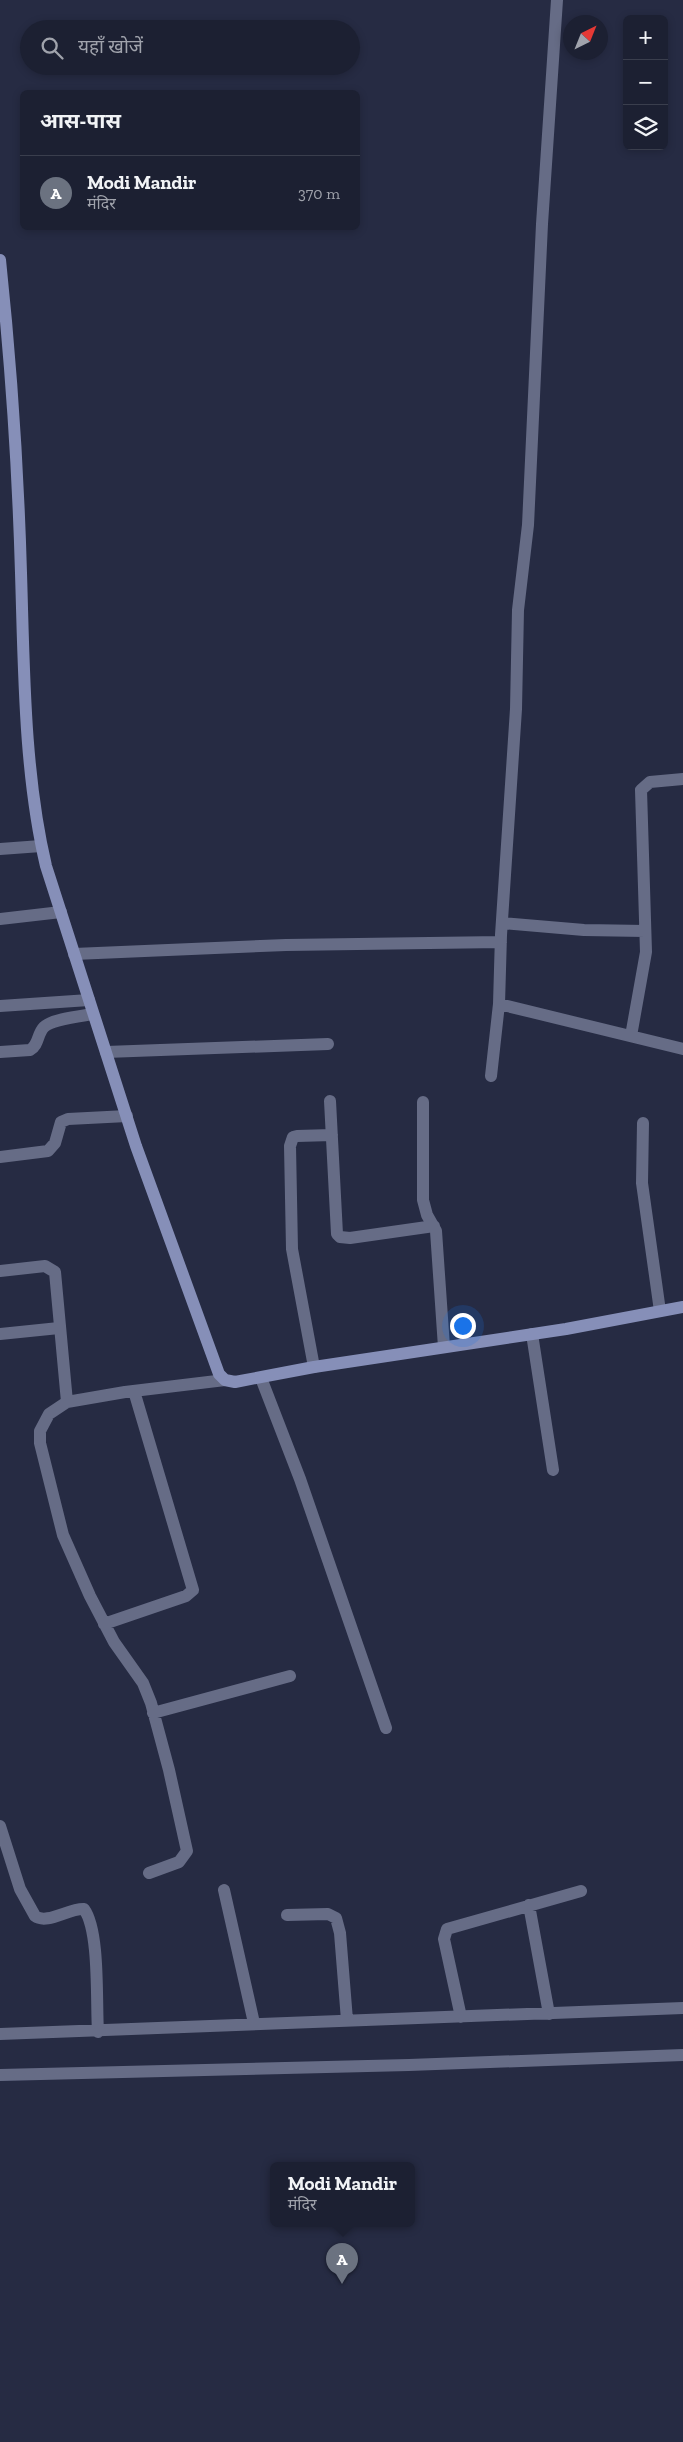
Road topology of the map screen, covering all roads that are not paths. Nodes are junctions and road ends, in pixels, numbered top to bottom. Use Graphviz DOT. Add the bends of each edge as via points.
graph roads {
  1 [pos="557,0"];
  2 [pos="0,260"];
  3 [pos="683,779"];
  4 [pos="41,846"];
  5 [pos="0,849"];
  6 [pos="60,912"];
  7 [pos="0,920"];
  8 [pos="502,923"];
  9 [pos="646,931"];
  10 [pos="501,942"];
  11 [pos="74,954"];
  12 [pos="89,1000"];
  13 [pos="499,1004"];
  14 [pos="0,1006"];
  15 [pos="93,1014"];
  16 [pos="631,1036"];
  17 [pos="328,1044"];
  18 [pos="683,1049"];
  19 [pos="0,1052"];
  20 [pos="106,1052"];
  21 [pos="491,1076"];
  22 [pos="330,1101"];
  23 [pos="424,1102"];
  24 [pos="124,1107"];
  25 [pos="643,1123"];
  26 [pos="332,1135"];
  27 [pos="0,1157"];
  28 [pos="434,1226"];
  29 [pos="0,1270"];
  30 [pos="683,1307"];
  31 [pos="660,1311"];
  32 [pos="58,1328"];
  33 [pos="0,1334"];
  34 [pos="532,1334"];
  35 [pos="444,1347"];
  36 [pos="314,1367"];
  37 [pos="261,1378"];
  38 [pos="225,1380"];
  39 [pos="134,1391"];
  40 [pos="67,1402"];
  41 [pos="552,1470"];
  42 [pos="104,1624"];
  43 [pos="290,1676"];
  44 [pos="153,1713"];
  45 [pos="386,1728"];
  46 [pos="0,1826"];
  47 [pos="149,1873"];
  48 [pos="224,1890"];
  49 [pos="581,1891"];
  50 [pos="529,1905"];
  51 [pos="288,1914"];
  52 [pos="683,2008"];
  53 [pos="549,2014"];
  54 [pos="461,2017"];
  55 [pos="347,2020"];
  56 [pos="254,2023"];
  57 [pos="98,2032"];
  58 [pos="0,2034"];
  59 [pos="683,2055"];
  60 [pos="0,2076"];
  1 -- 8 [label="street" via="542,224 534,442 518,610 516,709"];
  2 -- 4 [label="street" via="14,416 25,688"];
  3 -- 9 [label="street" via="650,782 641,790"];
  4 -- 5 [label="street"];
  4 -- 6 [label="street"];
  6 -- 7 [label="street"];
  6 -- 11 [label="street"];
  8 -- 9 [label="street"];
  8 -- 10 [label="street"];
  9 -- 16 [label="street" via="646,952"];
  10 -- 11 [label="street" via="286,945"];
  10 -- 13 [label="street"];
  11 -- 12 [label="street"];
  12 -- 14 [label="street"];
  12 -- 15 [label="street"];
  13 -- 16 [label="street"];
  13 -- 21 [label="street"];
  15 -- 19 [label="street" via="49,1023 30,1050"];
  15 -- 20 [label="street"];
  16 -- 18 [label="street"];
  17 -- 20 [label="street"];
  20 -- 24 [label="street"];
  22 -- 26 [label="street"];
  23 -- 28 [label="street" via="423,1200 426,1215"];
  24 -- 27 [label="street" via="61,1122 51,1149"];
  24 -- 38 [label="street" via="214,1364"];
  25 -- 31 [label="street" via="642,1184"];
  26 -- 28 [label="street" via="336,1229 340,1236 350,1238"];
  26 -- 36 [label="street" via="293,1137 290,1146 292,1248"];
  28 -- 35 [label="street" via="438,1239"];
  29 -- 32 [label="street" via="52,1268 56,1277"];
  30 -- 31 [label="street"];
  31 -- 34 [label="street"];
  32 -- 33 [label="street"];
  32 -- 40 [label="street"];
  34 -- 35 [label="street"];
  34 -- 41 [label="street"];
  35 -- 36 [label="street"];
  36 -- 37 [label="street"];
  37 -- 38 [label="street" via="235,1382"];
  37 -- 45 [label="street" via="304,1488"];
  38 -- 39 [label="street"];
  39 -- 40 [label="street"];
  39 -- 42 [label="street" via="193,1590 186,1596"];
  40 -- 42 [label="street" via="49,1414 40,1431 40,1443 63,1535"];
  42 -- 44 [label="street" via="143,1683"];
  43 -- 44 [label="street"];
  44 -- 47 [label="street" via="188,1852 179,1862"];
  46 -- 57 [label="street" via="20,1889 35,1916 46,1918 84,1908 90,1917 94,1937"];
  48 -- 56 [label="street"];
  49 -- 50 [label="street"];
  50 -- 53 [label="street"];
  50 -- 54 [label="street" via="445,1931"];
  51 -- 55 [label="street" via="328,1914 336,1918"];
  52 -- 53 [label="street"];
  53 -- 54 [label="street"];
  54 -- 55 [label="street"];
  55 -- 56 [label="street"];
  56 -- 57 [label="street"];
  57 -- 58 [label="street"];
  59 -- 60 [label="street"];
}
